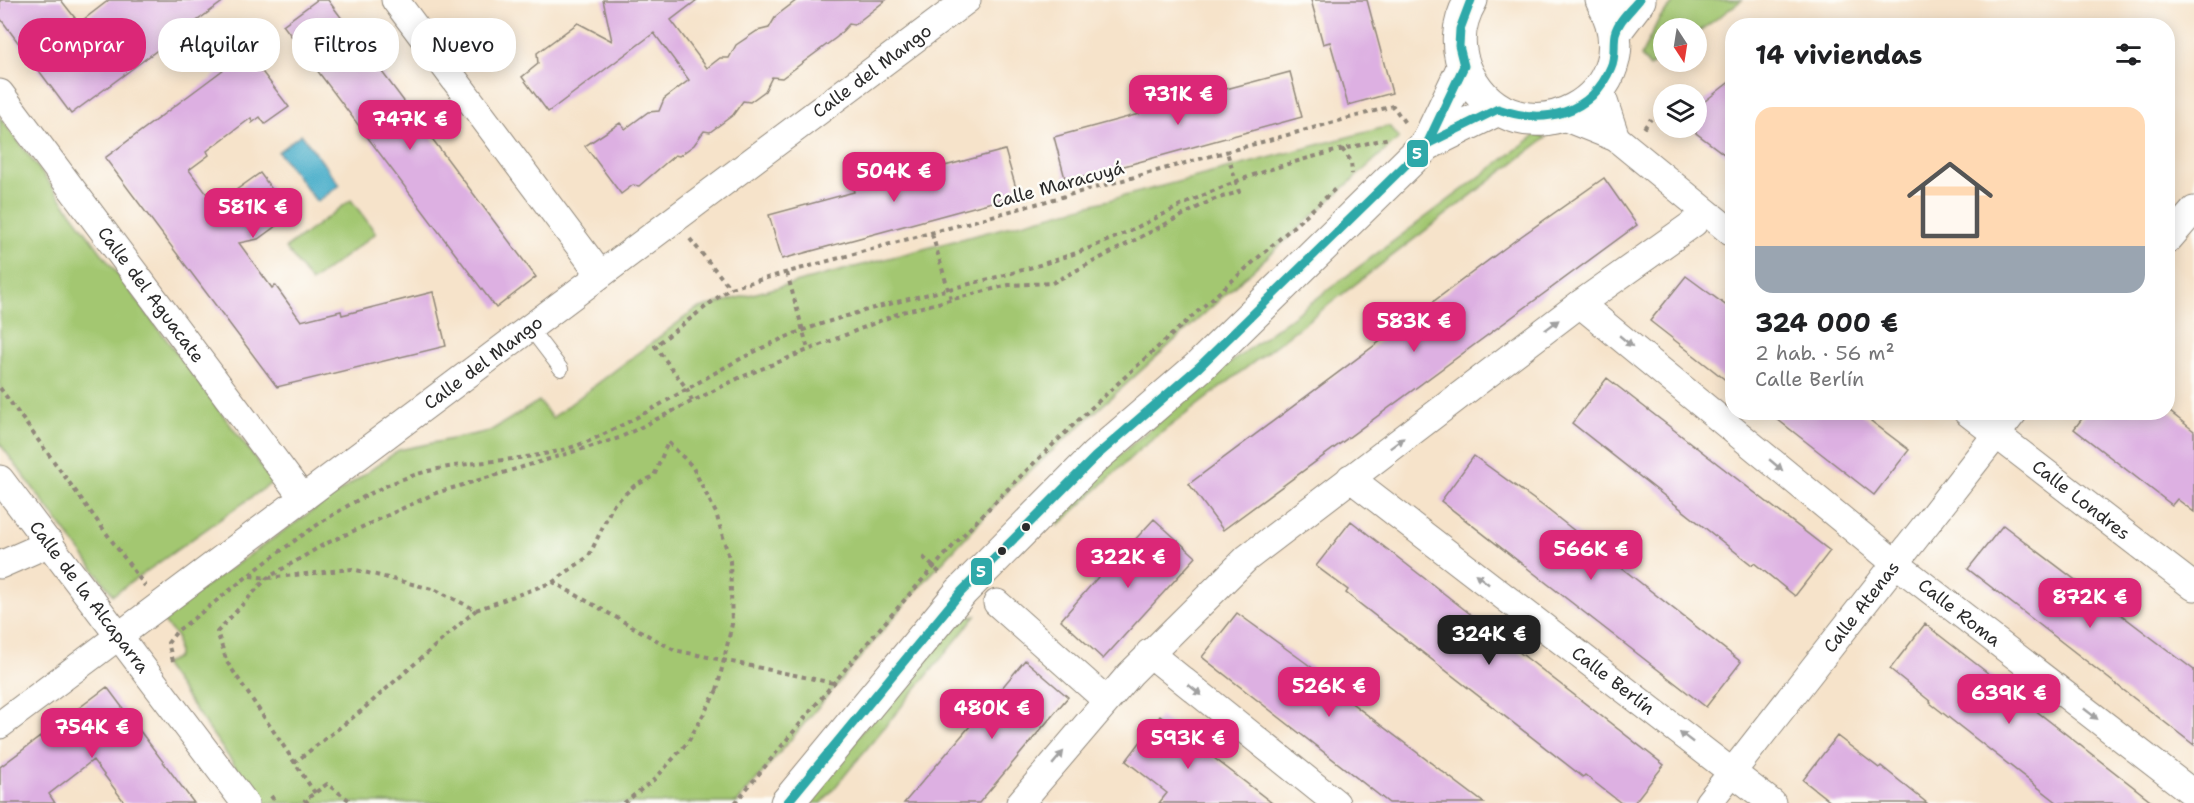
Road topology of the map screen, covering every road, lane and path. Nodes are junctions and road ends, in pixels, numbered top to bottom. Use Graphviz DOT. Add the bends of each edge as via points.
graph roads {
  1 [pos="394,0"];
  2 [pos="967,0"];
  3 [pos="1471,0"];
  4 [pos="1602,0"];
  5 [pos="1639,0"];
  6 [pos="1616,30"];
  7 [pos="1464,66"];
  8 [pos="1600,89"];
  9 [pos="0,93"];
  10 [pos="1393,106"];
  11 [pos="1498,109"];
  12 [pos="1562,116"];
  13 [pos="1393,137"];
  14 [pos="1616,138"];
  15 [pos="1426,144"];
  16 [pos="1342,149"];
  17 [pos="1227,152"];
  18 [pos="1352,174"];
  19 [pos="1235,182"];
  20 [pos="2194,210"];
  21 [pos="1694,223"];
  22 [pos="1725,227"];
  23 [pos="2175,232"];
  24 [pos="932,233"];
  25 [pos="643,242"];
  26 [pos="787,273"];
  27 [pos="600,274"];
  28 [pos="730,288"];
  29 [pos="949,289"];
  30 [pos="951,299"];
  31 [pos="1580,304"];
  32 [pos="529,327"];
  33 [pos="803,331"];
  34 [pos="808,350"];
  35 [pos="561,369"];
  36 [pos="0,388"];
  37 [pos="687,389"];
  38 [pos="692,401"];
  39 [pos="1977,420"];
  40 [pos="2007,420"];
  41 [pos="1995,434"];
  42 [pos="1350,478"];
  43 [pos="3,488"];
  44 [pos="303,498"];
  45 [pos="50,543"];
  46 [pos="923,557"];
  47 [pos="1895,563"];
  48 [pos="0,565"];
  49 [pos="250,576"];
  50 [pos="267,579"];
  51 [pos="947,579"];
  52 [pos="553,582"];
  53 [pos="2194,587"];
  54 [pos="148,590"];
  55 [pos="997,603"];
  56 [pos="476,610"];
  57 [pos="118,636"];
  58 [pos="168,643"];
  59 [pos="1149,653"];
  60 [pos="833,683"];
  61 [pos="1106,700"];
  62 [pos="0,725"];
  63 [pos="294,763"];
  64 [pos="1732,772"];
  65 [pos="315,793"];
  66 [pos="2194,794"];
  67 [pos="245,803"];
  68 [pos="308,803"];
  69 [pos="353,803"];
  70 [pos="624,803"];
  71 [pos="787,803"];
  72 [pos="1020,803"];
  73 [pos="1336,803"];
  74 [pos="1708,803"];
  75 [pos="1772,803"];
  1 -- 27 [label="street"];
  2 -- 25 [label="street, Calle del Mango"];
  3 -- 7 [label="main road" via="1460,29"];
  4 -- 6 [label="main road"];
  5 -- 6 [label="main road"];
  6 -- 8 [label="main road" via="1612,65"];
  7 -- 11 [label="main road" via="1485,99"];
  7 -- 15 [label="main road"];
  8 -- 12 [label="main road"];
  8 -- 14 [label="street"];
  9 -- 44 [label="street, Calle del Aguacate"];
  10 -- 17 [label="path, Calle Maracuyá"];
  11 -- 12 [label="main road" via="1514,116 1540,119"];
  11 -- 15 [label="main road"];
  12 -- 14 [label="street"];
  13 -- 16 [label="path"];
  14 -- 22 [label="street"];
  15 -- 71 [label="main road" via="1198,368 1095,457 961,592"];
  16 -- 18 [label="path" via="1351,161"];
  16 -- 19 [label="path"];
  17 -- 19 [label="path"];
  17 -- 24 [label="path, Calle Maracuyá"];
  19 -- 29 [label="path" via="1098,245 1052,262"];
  19 -- 30 [label="path" via="1239,192 1212,200 1052,283 1009,285"];
  20 -- 23 [label="street"];
  21 -- 31 [label="street"];
  24 -- 26 [label="path, Calle Maracuyá"];
  24 -- 29 [label="path"];
  25 -- 27 [label="street, Calle del Mango"];
  25 -- 28 [label="path" via="662,246 688,237"];
  26 -- 28 [label="path, Calle Maracuyá"];
  26 -- 33 [label="path"];
  27 -- 32 [label="street, Calle del Mango"];
  28 -- 37 [label="path" via="655,346"];
  29 -- 30 [label="path"];
  29 -- 33 [label="path"];
  30 -- 34 [label="path" via="902,312"];
  42 -- 31 [label="street, one-way"];
  31 -- 47 [label="street, one-way"];
  32 -- 35 [label="lane"];
  32 -- 44 [label="street, Calle del Mango"];
  33 -- 34 [label="path"];
  33 -- 37 [label="path" via="752,352"];
  34 -- 38 [label="path"];
  36 -- 54 [label="path"];
  37 -- 38 [label="path"];
  37 -- 49 [label="path" via="587,441 539,454 451,466 405,478 364,496"];
  38 -- 50 [label="path" via="619,438 436,493 323,544"];
  39 -- 41 [label="street, Calle Londres"];
  40 -- 41 [label="street, Calle Atenas"];
  41 -- 47 [label="street, Calle Atenas"];
  41 -- 53 [label="street, Calle Londres"];
  42 -- 59 [label="street" via="1257,550"];
  64 -- 42 [label="street, Calle Berlín, one-way"];
  43 -- 45 [label="street, Calle de la Alcaparra"];
  44 -- 57 [label="street, Calle del Mango"];
  45 -- 48 [label="street"];
  45 -- 57 [label="street, Calle de la Alcaparra"];
  46 -- 51 [label="path"];
  47 -- 64 [label="street, Calle Atenas"];
  47 -- 66 [label="street, Calle Roma, one-way"];
  49 -- 50 [label="path"];
  49 -- 58 [label="path" via="177,631"];
  50 -- 56 [label="path" via="352,569 436,590"];
  50 -- 63 [label="path" via="217,632 227,662"];
  52 -- 56 [label="path"];
  52 -- 60 [label="path" via="674,650"];
  52 -- 70 [label="path, bridge" via="589,556 613,505 634,486 654,476 668,442 692,466 716,513 730,561 732,624 717,690 688,742 656,778"];
  55 -- 61 [label="street"];
  56 -- 63 [label="path" via="361,711"];
  57 -- 62 [label="street, Calle del Mango"];
  57 -- 67 [label="street, Calle de la Alcaparra"];
  59 -- 61 [label="street"];
  59 -- 73 [label="street, one-way"];
  72 -- 61 [label="street, one-way"];
  63 -- 65 [label="path"];
  64 -- 74 [label="street, Calle Atenas"];
  64 -- 75 [label="street"];
  65 -- 68 [label="path" via="306,800"];
  65 -- 69 [label="path" via="327,784"];
}
